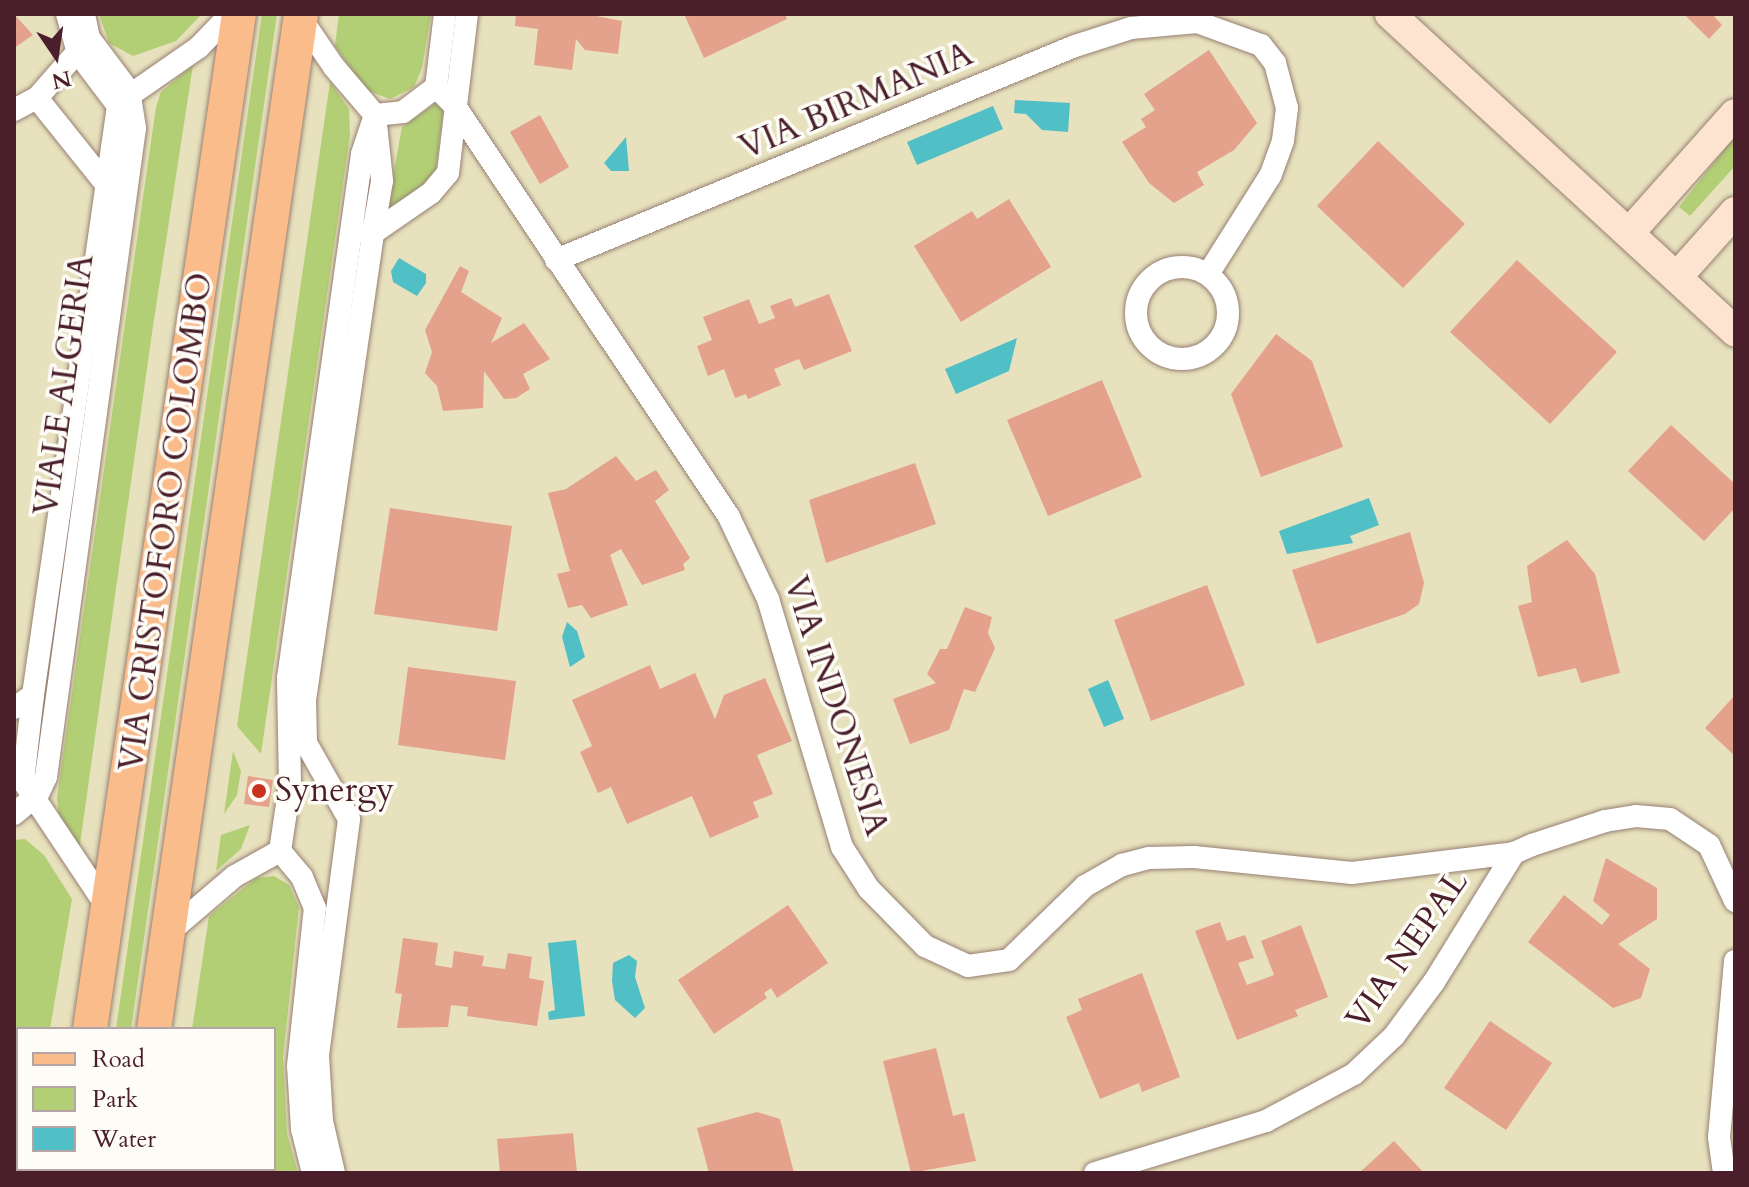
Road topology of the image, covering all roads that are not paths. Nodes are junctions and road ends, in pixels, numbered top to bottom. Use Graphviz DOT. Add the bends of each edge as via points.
graph roads {
  1 [pos="67,14"];
  2 [pos="84,14"];
  3 [pos="231,14"];
  4 [pos="239,14"];
  5 [pos="445,14"];
  6 [pos="467,14"];
  7 [pos="1390,14"];
  8 [pos="301,16"];
  9 [pos="84,46"];
  10 [pos="436,87"];
  11 [pos="37,98"];
  12 [pos="123,98"];
  13 [pos="455,106"];
  14 [pos="14,110"];
  15 [pos="1735,114"];
  16 [pos="375,115"];
  17 [pos="115,190"];
  18 [pos="1735,212"];
  19 [pos="351,229"];
  20 [pos="373,233"];
  21 [pos="1629,233"];
  22 [pos="556,260"];
  23 [pos="1208,274"];
  24 [pos="1677,277"];
  25 [pos="1735,331"];
  26 [pos="333,430"];
  27 [pos="55,617"];
  28 [pos="307,618"];
  29 [pos="33,695"];
  30 [pos="14,708"];
  31 [pos="33,800"];
  32 [pos="14,814"];
  33 [pos="280,851"];
  34 [pos="1514,853"];
  35 [pos="343,876"];
  36 [pos="309,891"];
  37 [pos="1735,901"];
  38 [pos="110,911"];
  39 [pos="167,934"];
  40 [pos="1735,961"];
  41 [pos="90,1027"];
  42 [pos="154,1027"];
  43 [pos="315,1141"];
  44 [pos="313,1173"];
  45 [pos="334,1173"];
  46 [pos="1095,1173"];
  47 [pos="1724,1173"];
  1 -- 9 [label="street"];
  2 -- 9 [label="street"];
  3 -- 12 [label="street" via="188,55"];
  4 -- 38 [label="main road, VIA CRISTOFORO COLOMBO"];
  5 -- 10 [label="street"];
  6 -- 13 [label="street"];
  7 -- 21 [label="main road"];
  8 -- 16 [label="street" via="334,67"];
  8 -- 39 [label="main road, VIA CRISTOFORO COLOMBO"];
  9 -- 11 [label="street"];
  9 -- 12 [label="street"];
  10 -- 13 [label="street, VIA INDONESIA"];
  10 -- 16 [label="street" via="403,112"];
  11 -- 14 [label="street"];
  11 -- 17 [label="street"];
  12 -- 17 [label="street, VIALE ALGERIA"];
  13 -- 20 [label="street" via="453,155 445,180"];
  13 -- 22 [label="street, VIA INDONESIA"];
  15 -- 21 [label="main road"];
  16 -- 19 [label="street" via="362,154"];
  16 -- 20 [label="street" via="382,168"];
  17 -- 27 [label="street, VIALE ALGERIA"];
  18 -- 24 [label="main road"];
  19 -- 20 [label="street"];
  19 -- 26 [label="street"];
  20 -- 26 [label="street"];
  21 -- 24 [label="main road"];
  22 -- 23 [label="street, VIA BIRMANIA" via="1075,46 1131,28 1197,22 1261,45 1275,63 1287,108 1283,141 1270,176"];
  22 -- 34 [label="street, VIA INDONESIA" via="745,547 772,611 842,847 878,900 929,949 968,966 1009,960 1085,886 1122,865 1149,858 1194,857 1338,874"];
  23 -- 23 [label="street" via="1178,267 1149,280 1136,308 1143,339 1153,350 1166,357 1196,358 1220,340 1227,327 1227,297"];
  24 -- 25 [label="main road"];
  26 -- 28 [label="street"];
  27 -- 29 [label="street, VIALE ALGERIA"];
  27 -- 31 [label="street, VIALE ALGERIA" via="46,777"];
  28 -- 33 [label="street" via="286,692 290,774"];
  28 -- 35 [label="street" via="303,729 314,760 348,815"];
  29 -- 30 [label="street"];
  29 -- 31 [label="street, VIALE ALGERIA" via="22,768"];
  31 -- 32 [label="street"];
  31 -- 38 [label="street, VIALE ALGERIA"];
  33 -- 36 [label="street"];
  33 -- 39 [label="street" via="217,889"];
  34 -- 37 [label="street, VIA NEPAL" via="1593,824 1659,817 1702,837 1720,863"];
  34 -- 46 [label="street, VIA NEPAL" via="1427,993 1394,1036 1354,1074 1266,1121"];
  35 -- 36 [label="street"];
  35 -- 43 [label="street" via="319,1043"];
  36 -- 43 [label="street" via="316,928 298,1066"];
  38 -- 41 [label="main road, VIA CRISTOFORO COLOMBO"];
  39 -- 42 [label="main road, VIA CRISTOFORO COLOMBO"];
  40 -- 47 [label="street" via="1719,1137"];
  43 -- 44 [label="street"];
  43 -- 45 [label="street"];
}
